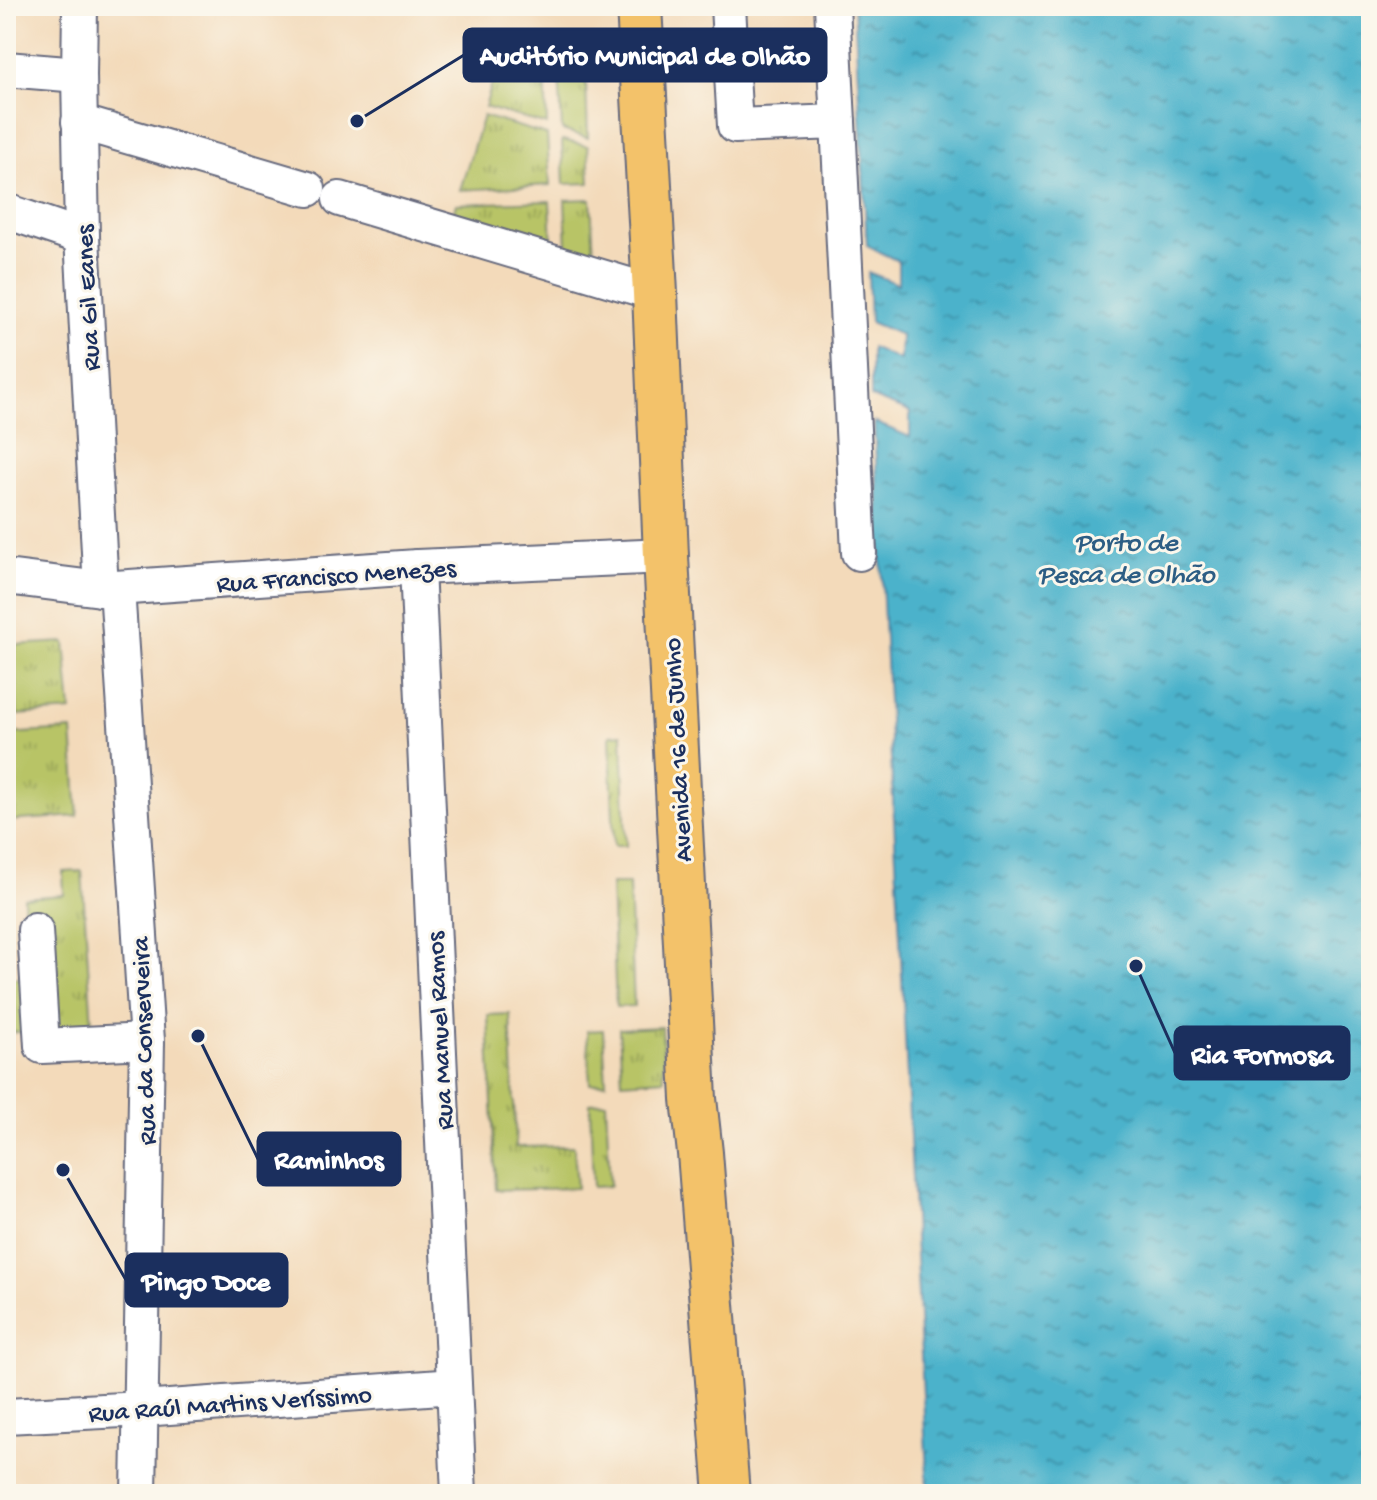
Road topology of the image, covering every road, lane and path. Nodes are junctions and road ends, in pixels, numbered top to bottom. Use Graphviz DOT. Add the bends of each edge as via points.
graph roads {
  1 [pos="80,6"];
  2 [pos="637,6"];
  3 [pos="728,6"];
  4 [pos="832,6"];
  5 [pos="6,69"];
  6 [pos="79,75"];
  7 [pos="79,122"];
  8 [pos="838,122"];
  9 [pos="308,189"];
  10 [pos="340,199"];
  11 [pos="6,211"];
  12 [pos="82,237"];
  13 [pos="655,293"];
  14 [pos="859,553"];
  15 [pos="666,556"];
  16 [pos="417,567"];
  17 [pos="6,577"];
  18 [pos="109,589"];
  19 [pos="35,930"];
  20 [pos="147,1041"];
  21 [pos="454,1386"];
  22 [pos="142,1409"];
  23 [pos="6,1416"];
  24 [pos="139,1494"];
  25 [pos="459,1494"];
  26 [pos="727,1494"];
  1 -- 6 [label="street, Rua Gil Eanes"];
  2 -- 13 [label="main road, Avenida 16 de Junho"];
  3 -- 8 [label="street" via="735,126"];
  4 -- 8 [label="street"];
  5 -- 6 [label="street"];
  6 -- 7 [label="street, Rua Gil Eanes"];
  7 -- 9 [label="street"];
  7 -- 12 [label="street, Rua Gil Eanes"];
  8 -- 14 [label="street"];
  10 -- 13 [label="street"];
  11 -- 12 [label="street"];
  12 -- 18 [label="street, Rua Gil Eanes"];
  13 -- 15 [label="main road, Avenida 16 de Junho"];
  15 -- 16 [label="street, Rua Francisco Menezes"];
  15 -- 26 [label="main road, Avenida 16 de Junho" via="694,1099"];
  16 -- 18 [label="street, Rua Francisco Menezes"];
  16 -- 21 [label="street, Rua Manuel Ramos"];
  17 -- 18 [label="street, Rua Francisco Menezes"];
  18 -- 20 [label="street, Rua da Conserveira"];
  19 -- 20 [label="street" via="42,1046"];
  20 -- 22 [label="street, Rua da Conserveira"];
  21 -- 22 [label="street, Rua Raúl Martins Veríssimo"];
  21 -- 25 [label="street, Rua Manuel Ramos"];
  22 -- 23 [label="street, Rua Raúl Martins Veríssimo"];
  22 -- 24 [label="street, Rua da Conserveira"];
}
